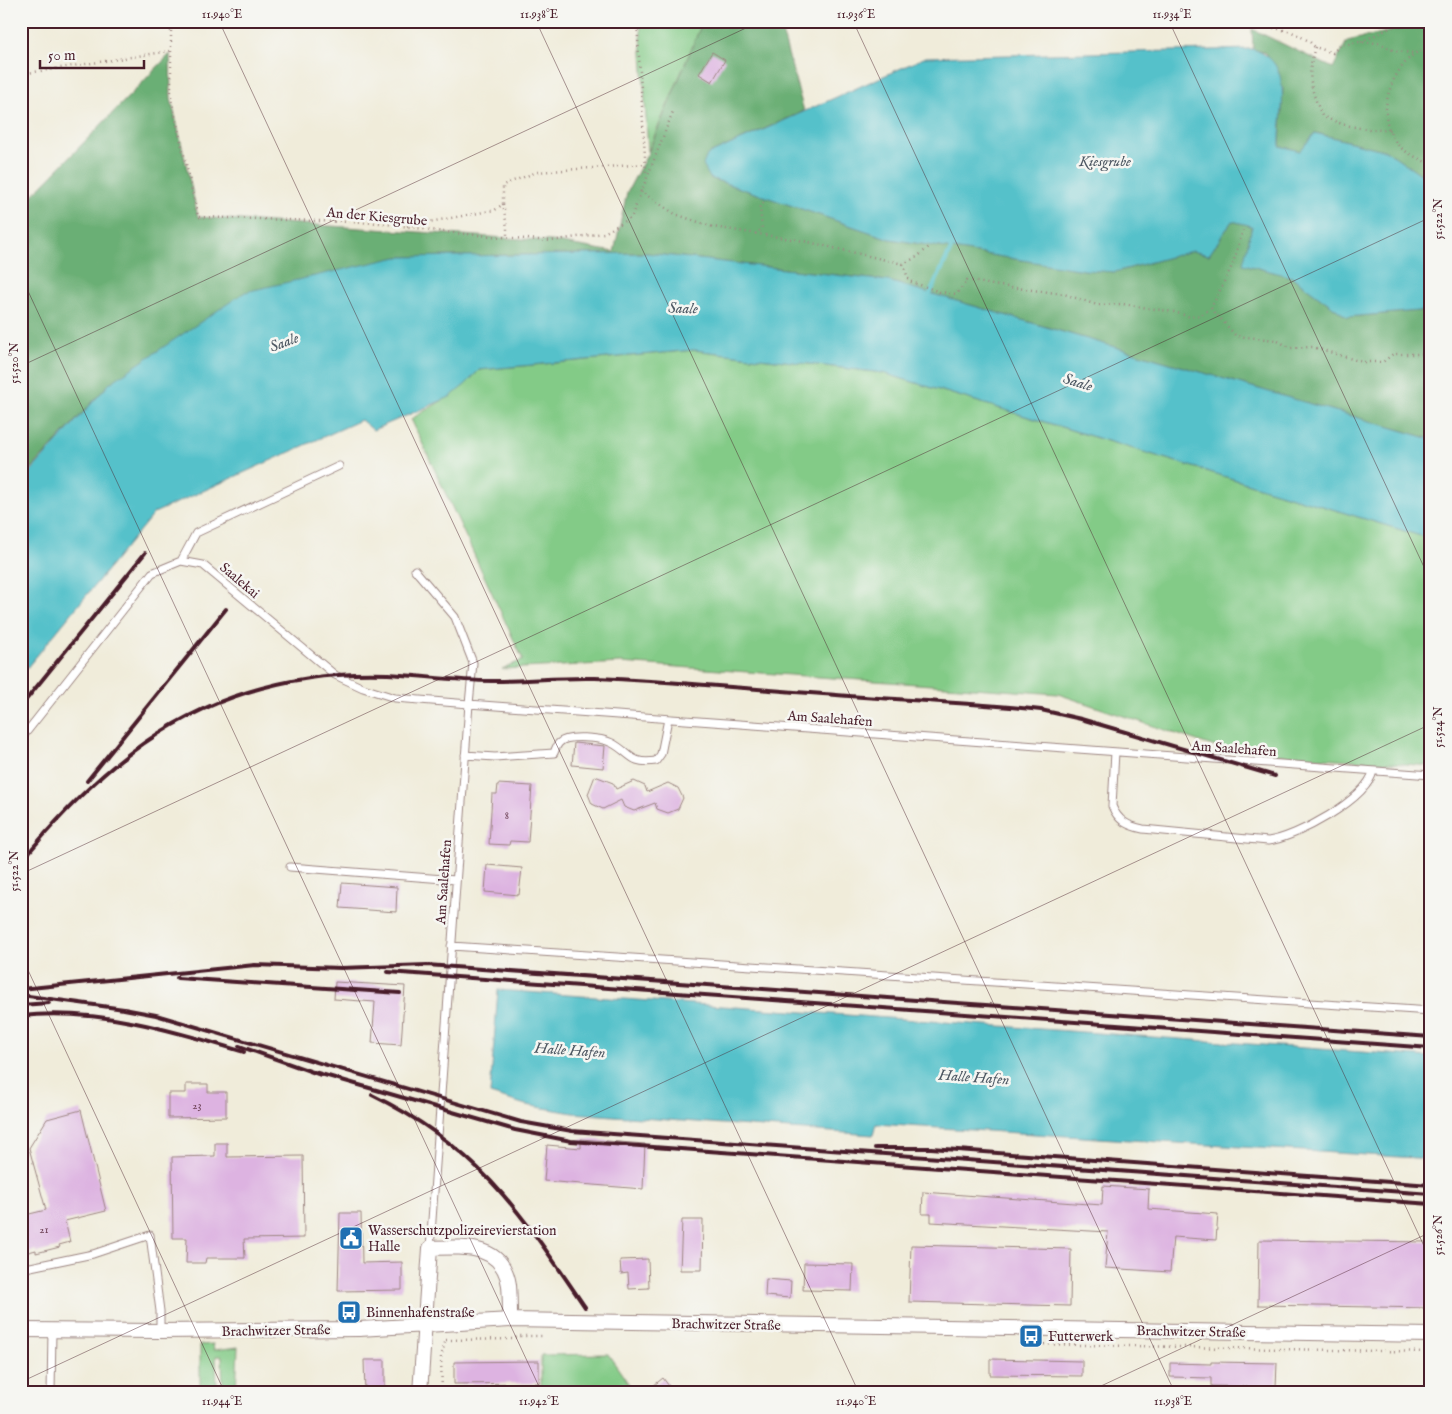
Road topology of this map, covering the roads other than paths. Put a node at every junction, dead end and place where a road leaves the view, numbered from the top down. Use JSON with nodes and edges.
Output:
{"nodes":[{"id":1,"x":339,"y":466,"type":"dead end"},
{"id":2,"x":181,"y":561,"type":"junction"},
{"id":3,"x":415,"y":570,"type":"dead end"},
{"id":4,"x":469,"y":704,"type":"junction"},
{"id":5,"x":668,"y":719,"type":"junction"},
{"id":6,"x":21,"y":739,"type":"edge"},
{"id":7,"x":1115,"y":752,"type":"junction"},
{"id":8,"x":465,"y":755,"type":"junction"},
{"id":9,"x":1373,"y":771,"type":"junction"},
{"id":10,"x":1431,"y":775,"type":"edge"},
{"id":11,"x":290,"y":867,"type":"dead end"},
{"id":12,"x":456,"y":880,"type":"junction"},
{"id":13,"x":451,"y":946,"type":"junction"},
{"id":14,"x":1431,"y":1011,"type":"edge"},
{"id":15,"x":430,"y":1248,"type":"junction"},
{"id":16,"x":21,"y":1269,"type":"edge"},
{"id":17,"x":510,"y":1320,"type":"junction"},
{"id":18,"x":425,"y":1324,"type":"junction"},
{"id":19,"x":21,"y":1330,"type":"edge"},
{"id":20,"x":52,"y":1331,"type":"junction"},
{"id":21,"x":160,"y":1332,"type":"junction"},
{"id":22,"x":1431,"y":1335,"type":"edge"},
{"id":23,"x":51,"y":1393,"type":"edge"},
{"id":24,"x":420,"y":1393,"type":"edge"}],
"edges":[{"from":1,"to":2,"type":"lane"},
{"from":2,"to":4,"type":"lane","name":"Saalekai"},
{"from":2,"to":6,"type":"lane"},
{"from":3,"to":4,"type":"lane"},
{"from":4,"to":5,"type":"lane","name":"Am Saalehafen"},
{"from":4,"to":8,"type":"lane","name":"Am Saalehafen"},
{"from":5,"to":7,"type":"lane","name":"Am Saalehafen"},
{"from":5,"to":8,"type":"lane"},
{"from":7,"to":9,"type":"lane","name":"Am Saalehafen"},
{"from":7,"to":9,"type":"lane"},
{"from":8,"to":12,"type":"lane","name":"Am Saalehafen"},
{"from":9,"to":10,"type":"lane","name":"Am Saalehafen"},
{"from":11,"to":12,"type":"lane"},
{"from":12,"to":13,"type":"lane","name":"Am Saalehafen"},
{"from":13,"to":14,"type":"lane"},
{"from":13,"to":15,"type":"lane","name":"Am Saalehafen"},
{"from":15,"to":17,"type":"street"},
{"from":15,"to":18,"type":"street"},
{"from":16,"to":21,"type":"lane"},
{"from":17,"to":18,"type":"street","name":"Brachwitzer Straße"},
{"from":17,"to":22,"type":"street","name":"Brachwitzer Straße"},
{"from":18,"to":21,"type":"street","name":"Brachwitzer Straße"},
{"from":18,"to":24,"type":"street"},
{"from":19,"to":20,"type":"street","name":"Brachwitzer Straße"},
{"from":20,"to":21,"type":"street","name":"Brachwitzer Straße"},
{"from":20,"to":23,"type":"lane"}]}
